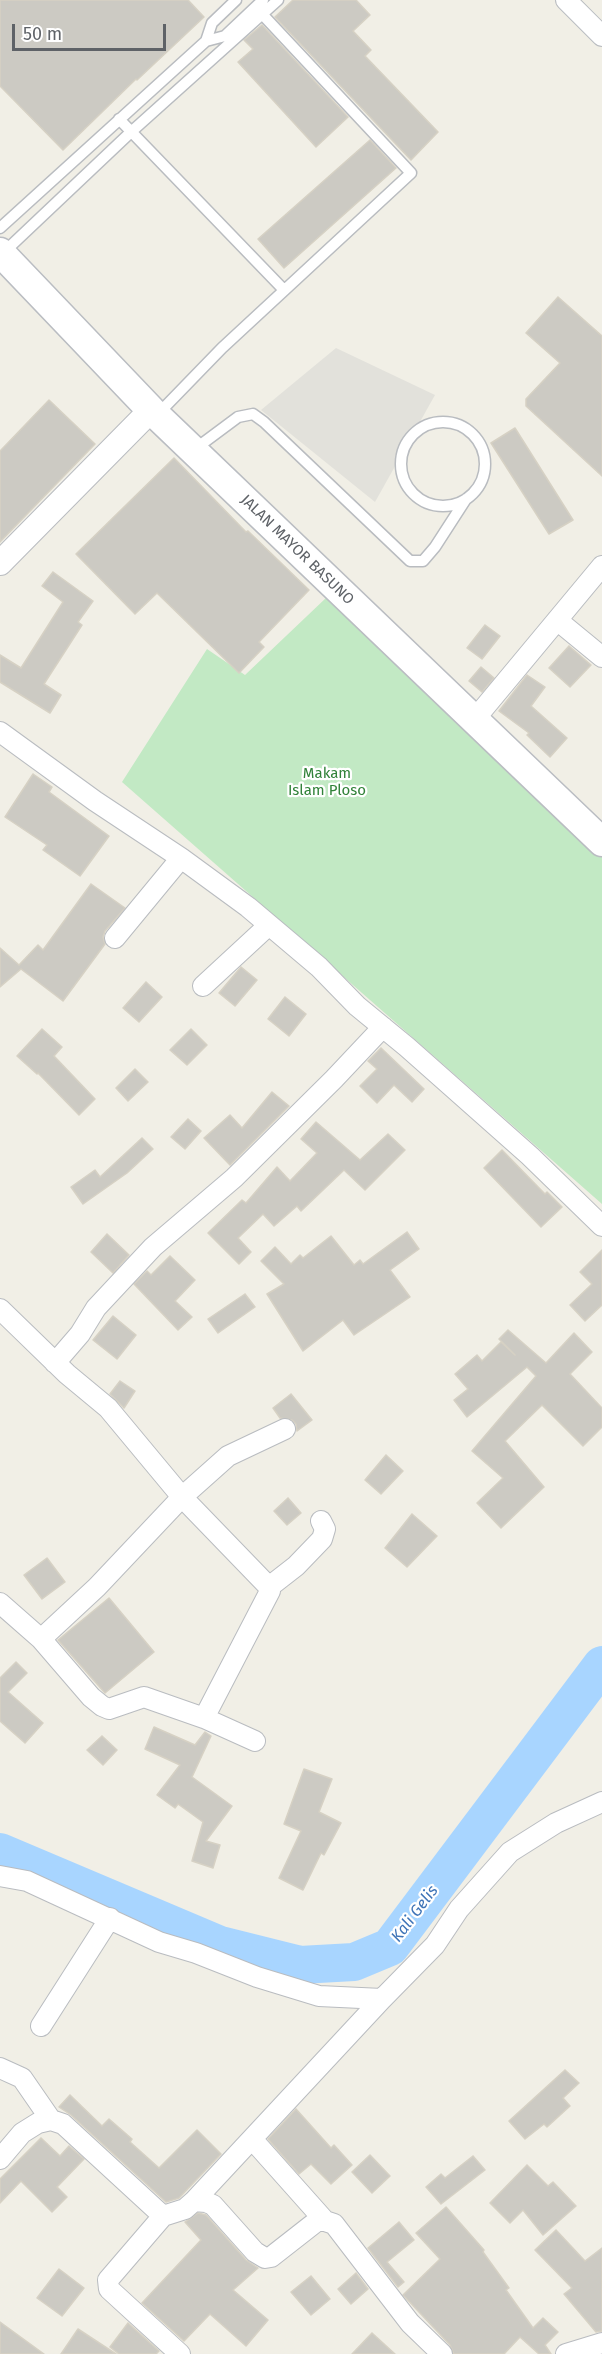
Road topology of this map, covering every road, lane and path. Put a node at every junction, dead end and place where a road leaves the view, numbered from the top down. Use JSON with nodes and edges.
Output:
{"nodes":[{"id":1,"x":236,"y":0,"type":"edge"},
{"id":2,"x":263,"y":0,"type":"edge"},
{"id":3,"x":278,"y":0,"type":"edge"},
{"id":4,"x":566,"y":0,"type":"edge"},
{"id":5,"x":262,"y":14,"type":"junction"},
{"id":6,"x":598,"y":24,"type":"edge"},
{"id":7,"x":206,"y":41,"type":"junction"},
{"id":8,"x":192,"y":54,"type":"junction"},
{"id":9,"x":204,"y":66,"type":"junction"},
{"id":10,"x":119,"y":119,"type":"junction"},
{"id":11,"x":131,"y":132,"type":"junction"},
{"id":12,"x":1,"y":244,"type":"edge"},
{"id":13,"x":284,"y":290,"type":"junction"},
{"id":14,"x":154,"y":413,"type":"junction"},
{"id":15,"x":194,"y":451,"type":"junction"},
{"id":16,"x":466,"y":499,"type":"junction"},
{"id":17,"x":0,"y":563,"type":"edge"},
{"id":18,"x":602,"y":566,"type":"edge"},
{"id":19,"x":557,"y":620,"type":"junction"},
{"id":20,"x":602,"y":657,"type":"edge"},
{"id":21,"x":474,"y":720,"type":"junction"},
{"id":22,"x":0,"y":732,"type":"edge"},
{"id":23,"x":602,"y":842,"type":"edge"},
{"id":24,"x":181,"y":858,"type":"junction"},
{"id":25,"x":269,"y":925,"type":"junction"},
{"id":26,"x":115,"y":938,"type":"dead end"},
{"id":27,"x":203,"y":986,"type":"dead end"},
{"id":28,"x":382,"y":1027,"type":"junction"},
{"id":29,"x":602,"y":1226,"type":"edge"},
{"id":30,"x":0,"y":1309,"type":"edge"},
{"id":31,"x":55,"y":1363,"type":"junction"},
{"id":32,"x":285,"y":1429,"type":"dead end"},
{"id":33,"x":182,"y":1497,"type":"junction"},
{"id":34,"x":321,"y":1521,"type":"dead end"},
{"id":35,"x":269,"y":1587,"type":"junction"},
{"id":36,"x":0,"y":1604,"type":"edge"},
{"id":37,"x":42,"y":1639,"type":"junction"},
{"id":38,"x":204,"y":1718,"type":"junction"},
{"id":39,"x":255,"y":1741,"type":"dead end"},
{"id":40,"x":602,"y":1802,"type":"edge"},
{"id":41,"x":0,"y":1876,"type":"edge"},
{"id":42,"x":110,"y":1918,"type":"junction"},
{"id":43,"x":382,"y":1999,"type":"junction"},
{"id":44,"x":41,"y":2026,"type":"dead end"},
{"id":45,"x":0,"y":2068,"type":"edge"},
{"id":46,"x":51,"y":2120,"type":"junction"},
{"id":47,"x":252,"y":2139,"type":"junction"},
{"id":48,"x":0,"y":2159,"type":"edge"},
{"id":49,"x":194,"y":2201,"type":"junction"},
{"id":50,"x":163,"y":2216,"type":"junction"},
{"id":51,"x":325,"y":2221,"type":"junction"},
{"id":52,"x":602,"y":2343,"type":"edge"},
{"id":53,"x":180,"y":2354,"type":"edge"},
{"id":54,"x":442,"y":2354,"type":"edge"},
{"id":55,"x":566,"y":2354,"type":"edge"}],
"edges":[{"from":1,"to":7,"type":"lane"},
{"from":2,"to":7,"type":"lane"},
{"from":3,"to":5,"type":"lane"},
{"from":4,"to":6,"type":"street"},
{"from":5,"to":9,"type":"lane"},
{"from":5,"to":13,"type":"lane"},
{"from":7,"to":8,"type":"lane"},
{"from":8,"to":9,"type":"lane"},
{"from":8,"to":10,"type":"lane"},
{"from":9,"to":11,"type":"lane"},
{"from":10,"to":11,"type":"lane"},
{"from":10,"to":12,"type":"lane"},
{"from":11,"to":12,"type":"lane"},
{"from":11,"to":13,"type":"lane"},
{"from":12,"to":14,"type":"main road","name":"JALAN MAYOR BASUNO"},
{"from":13,"to":14,"type":"lane"},
{"from":14,"to":15,"type":"main road","name":"JALAN MAYOR BASUNO"},
{"from":14,"to":17,"type":"street"},
{"from":15,"to":16,"type":"lane"},
{"from":15,"to":21,"type":"main road","name":"JALAN MAYOR BASUNO"},
{"from":16,"to":16,"type":"lane"},
{"from":18,"to":19,"type":"street"},
{"from":19,"to":20,"type":"street"},
{"from":19,"to":21,"type":"street"},
{"from":21,"to":23,"type":"main road","name":"JALAN MAYOR BASUNO"},
{"from":22,"to":24,"type":"street"},
{"from":24,"to":25,"type":"street"},
{"from":24,"to":26,"type":"street"},
{"from":25,"to":27,"type":"street"},
{"from":25,"to":28,"type":"street"},
{"from":28,"to":29,"type":"street"},
{"from":28,"to":31,"type":"street"},
{"from":30,"to":31,"type":"street"},
{"from":31,"to":33,"type":"street"},
{"from":32,"to":33,"type":"street"},
{"from":33,"to":35,"type":"street"},
{"from":33,"to":37,"type":"street"},
{"from":34,"to":35,"type":"street"},
{"from":35,"to":38,"type":"street"},
{"from":36,"to":37,"type":"street"},
{"from":37,"to":38,"type":"street"},
{"from":38,"to":39,"type":"street"},
{"from":40,"to":43,"type":"street"},
{"from":41,"to":42,"type":"street"},
{"from":42,"to":43,"type":"street"},
{"from":42,"to":44,"type":"street"},
{"from":43,"to":47,"type":"street"},
{"from":45,"to":46,"type":"street"},
{"from":46,"to":48,"type":"street"},
{"from":46,"to":50,"type":"street"},
{"from":47,"to":49,"type":"street"},
{"from":47,"to":51,"type":"street"},
{"from":49,"to":50,"type":"street"},
{"from":49,"to":51,"type":"street"},
{"from":50,"to":53,"type":"street"},
{"from":51,"to":54,"type":"street"},
{"from":52,"to":55,"type":"street"}]}
